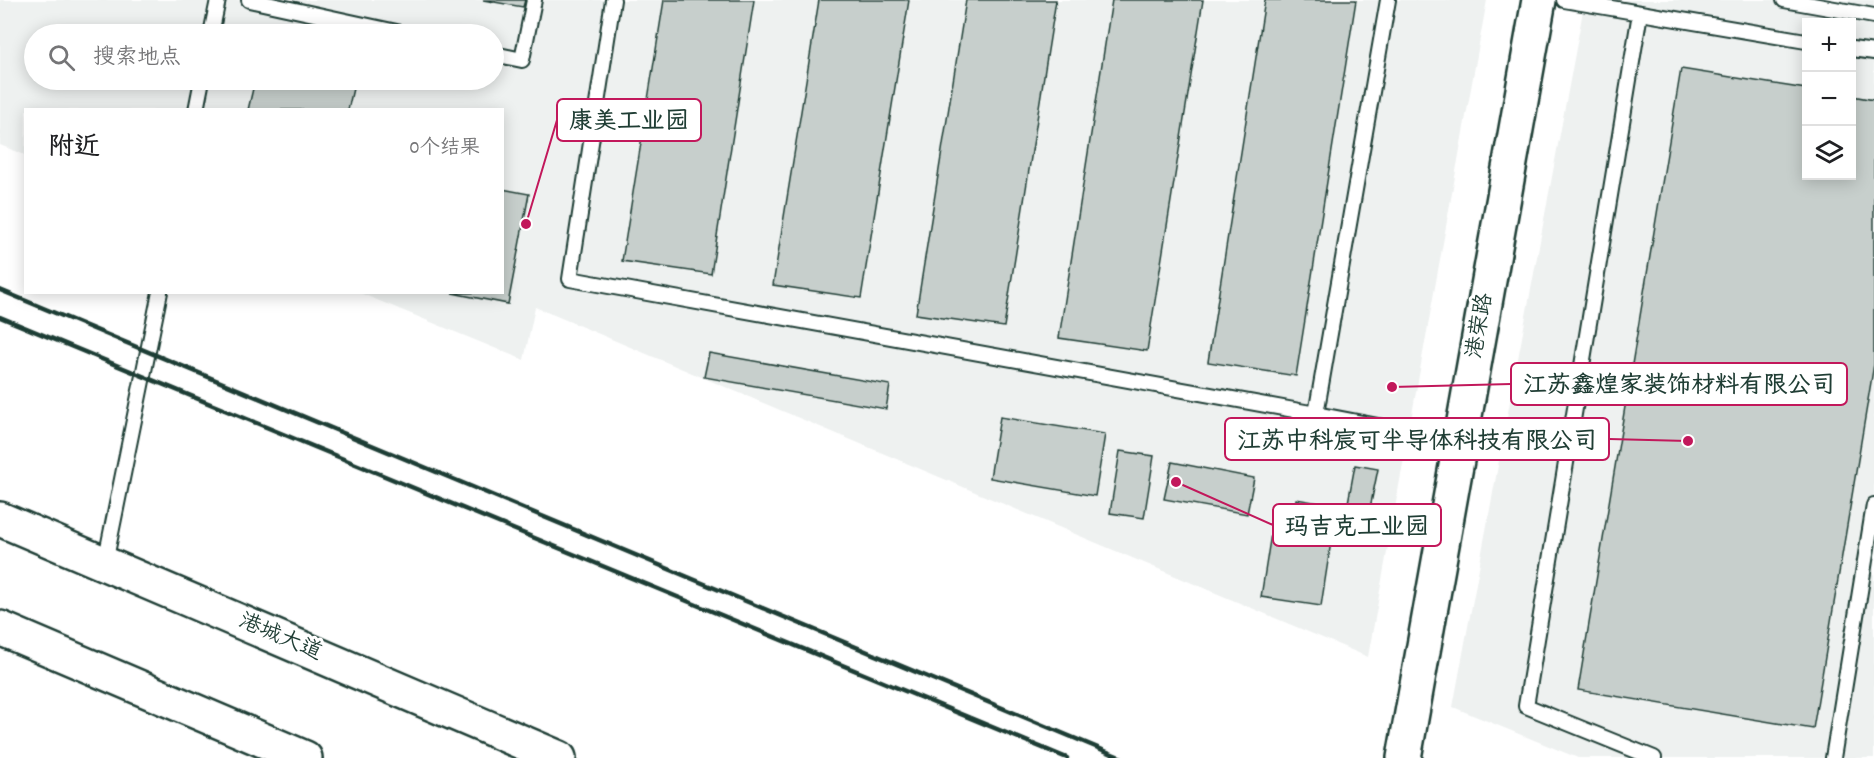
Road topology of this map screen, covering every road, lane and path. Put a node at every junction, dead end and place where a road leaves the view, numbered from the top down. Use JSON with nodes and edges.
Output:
{"nodes":[{"id":1,"x":218,"y":0,"type":"edge"},
{"id":2,"x":249,"y":0,"type":"edge"},
{"id":3,"x":534,"y":0,"type":"edge"},
{"id":4,"x":613,"y":0,"type":"edge"},
{"id":5,"x":1388,"y":0,"type":"edge"},
{"id":6,"x":1539,"y":0,"type":"edge"},
{"id":7,"x":1564,"y":0,"type":"edge"},
{"id":8,"x":1784,"y":0,"type":"edge"},
{"id":9,"x":1613,"y":4,"type":"edge"},
{"id":10,"x":1640,"y":13,"type":"junction"},
{"id":11,"x":1874,"y":16,"type":"edge"},
{"id":12,"x":214,"y":24,"type":"edge"},
{"id":13,"x":360,"y":24,"type":"edge"},
{"id":14,"x":1802,"y":40,"type":"edge"},
{"id":15,"x":1856,"y":50,"type":"edge"},
{"id":16,"x":1874,"y":52,"type":"edge"},
{"id":17,"x":504,"y":56,"type":"edge"},
{"id":18,"x":200,"y":90,"type":"edge"},
{"id":19,"x":196,"y":108,"type":"edge"},
{"id":20,"x":160,"y":294,"type":"edge"},
{"id":21,"x":1316,"y":414,"type":"junction"},
{"id":22,"x":1461,"y":442,"type":"junction"},
{"id":23,"x":1874,"y":505,"type":"edge"},
{"id":24,"x":0,"y":519,"type":"edge"},
{"id":25,"x":105,"y":563,"type":"junction"},
{"id":26,"x":0,"y":628,"type":"edge"},
{"id":27,"x":305,"y":758,"type":"edge"},
{"id":28,"x":559,"y":758,"type":"edge"},
{"id":29,"x":1404,"y":758,"type":"edge"},
{"id":30,"x":1654,"y":758,"type":"edge"},
{"id":31,"x":1833,"y":758,"type":"edge"}],
"edges":[{"from":1,"to":12,"type":"lane"},
{"from":2,"to":13,"type":"lane"},
{"from":3,"to":17,"type":"lane"},
{"from":4,"to":21,"type":"lane"},
{"from":5,"to":21,"type":"lane"},
{"from":6,"to":22,"type":"main road","name":"港荣路"},
{"from":7,"to":9,"type":"lane"},
{"from":8,"to":11,"type":"lane"},
{"from":9,"to":10,"type":"lane"},
{"from":10,"to":14,"type":"lane"},
{"from":10,"to":30,"type":"lane"},
{"from":15,"to":16,"type":"lane"},
{"from":18,"to":19,"type":"lane"},
{"from":20,"to":25,"type":"lane"},
{"from":21,"to":22,"type":"lane"},
{"from":22,"to":29,"type":"main road","name":"港荣路"},
{"from":23,"to":31,"type":"lane"},
{"from":24,"to":25,"type":"main road","name":"港城大道"},
{"from":25,"to":28,"type":"main road","name":"港城大道"},
{"from":26,"to":27,"type":"main road"}]}
